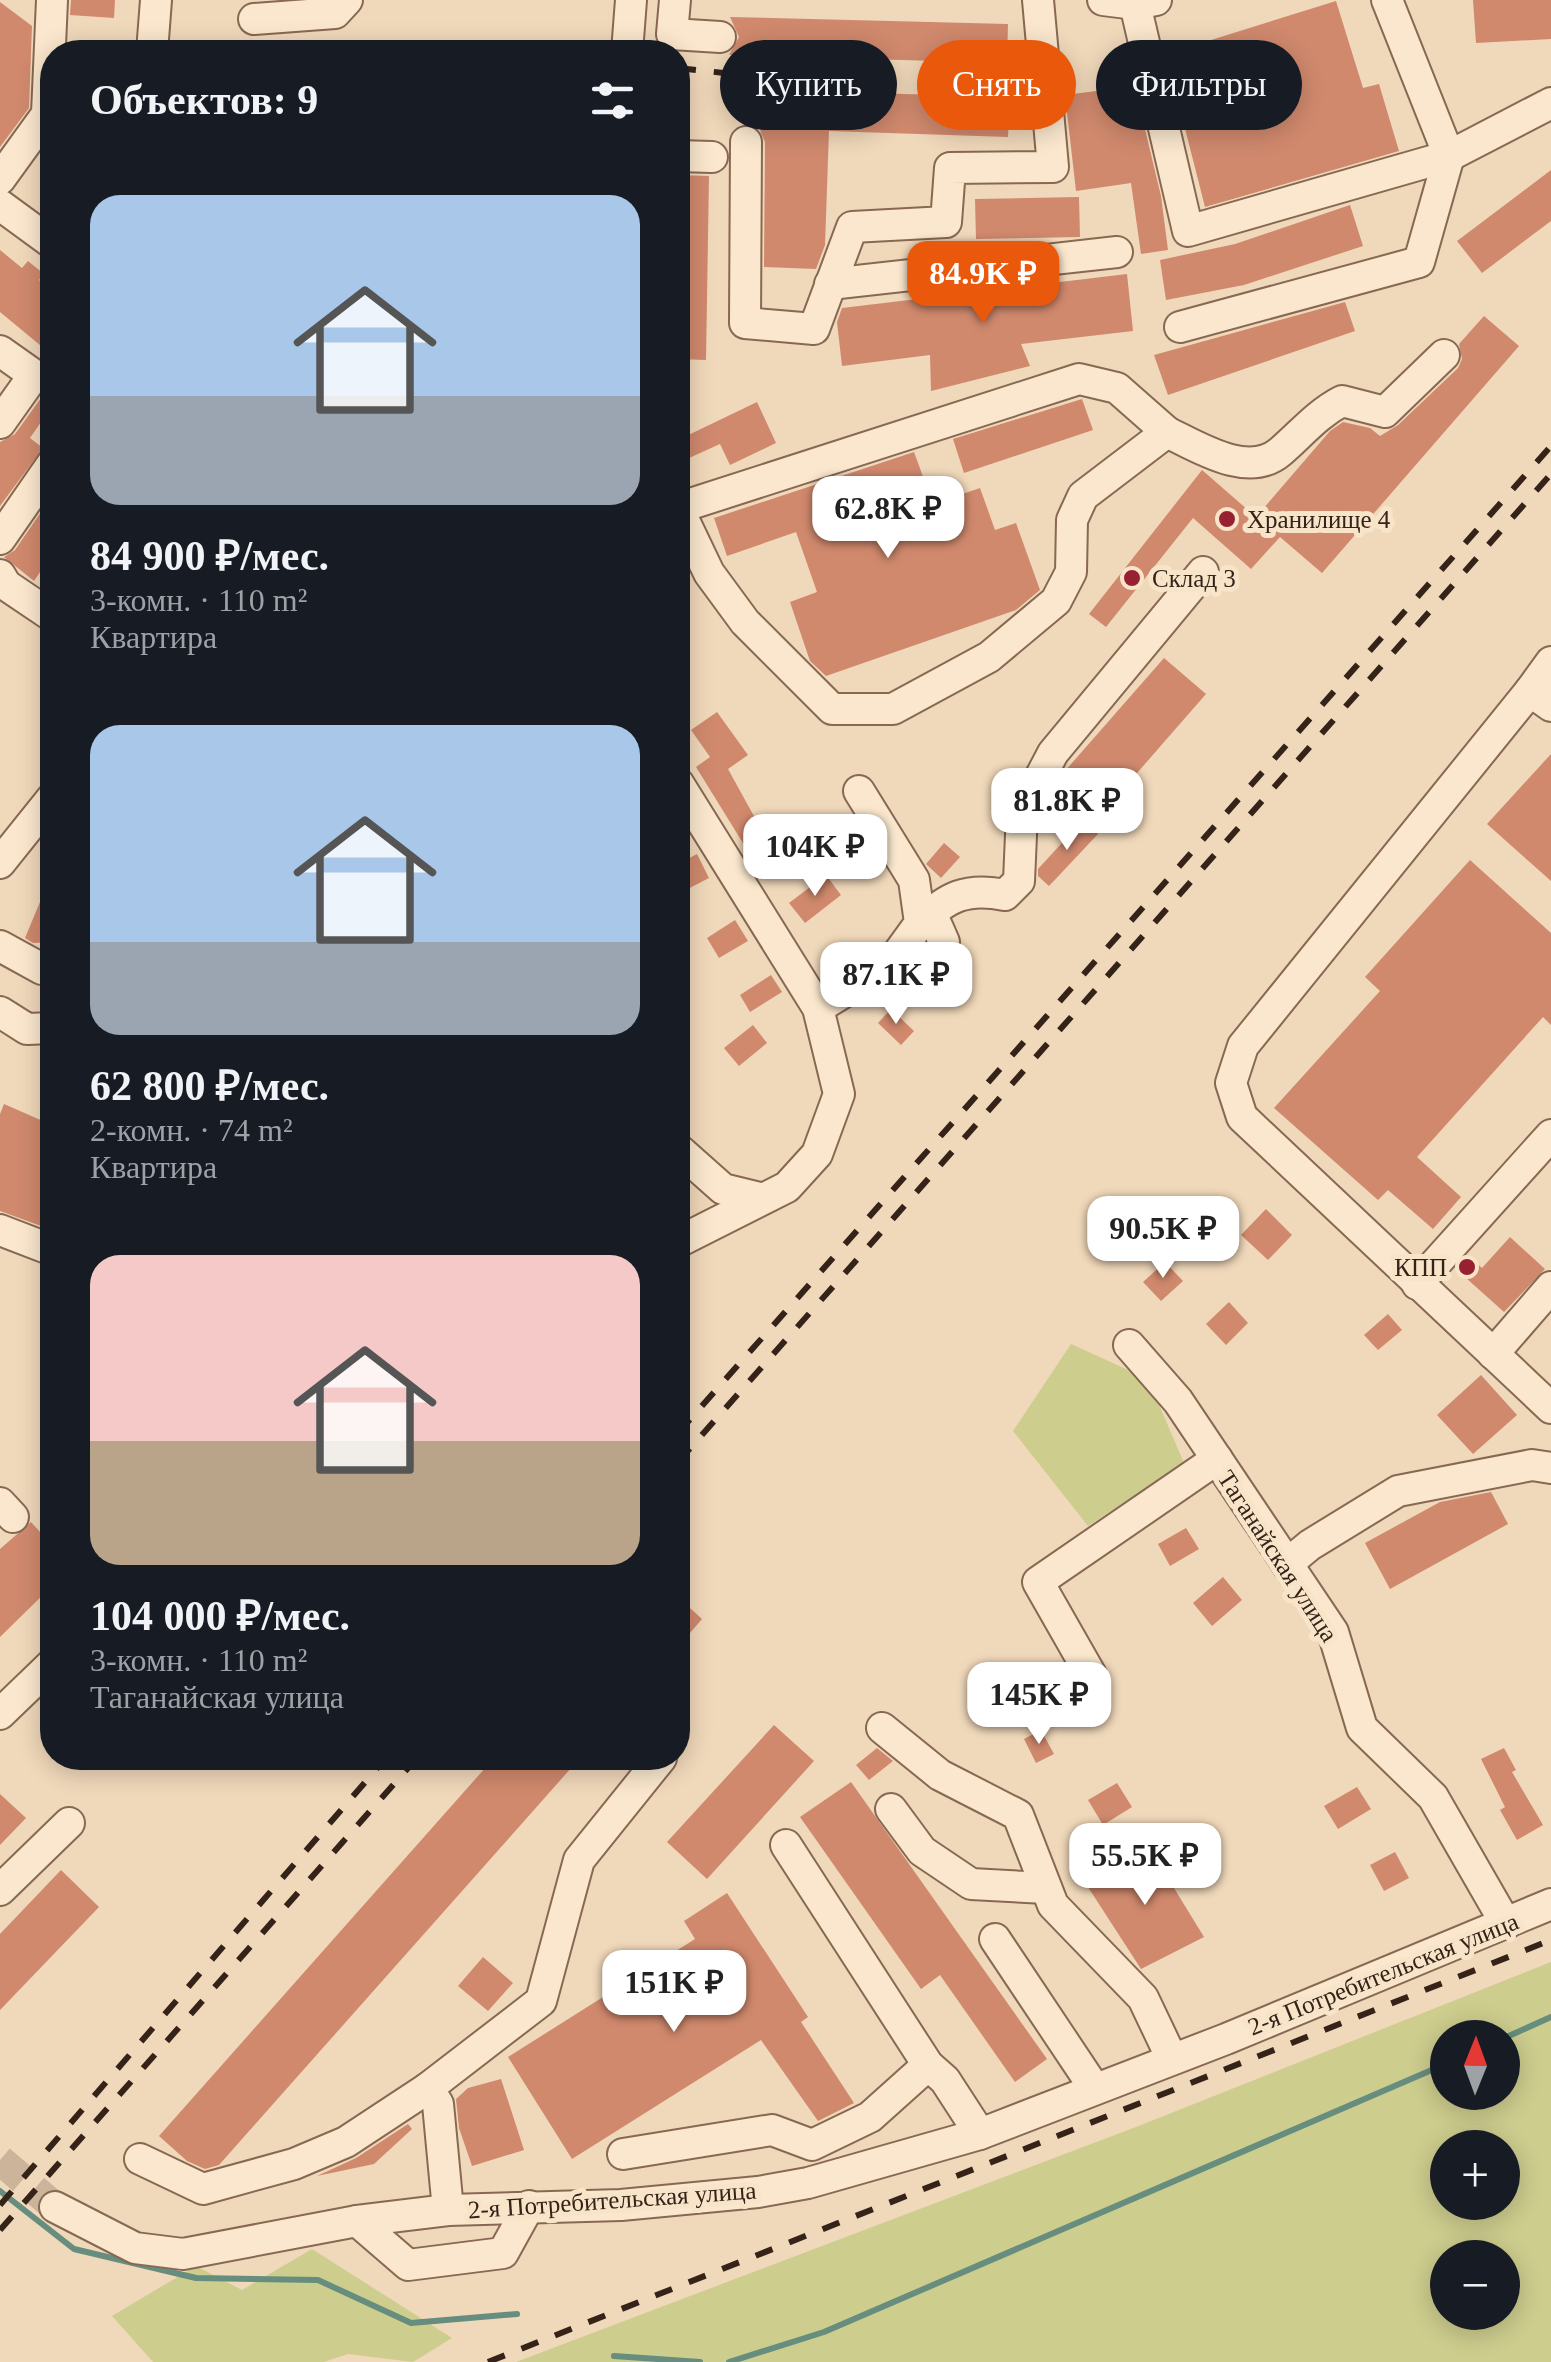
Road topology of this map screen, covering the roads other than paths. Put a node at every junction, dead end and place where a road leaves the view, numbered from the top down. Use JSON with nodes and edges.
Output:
{"nodes":[{"id":1,"x":52,"y":0,"type":"edge"},
{"id":2,"x":156,"y":0,"type":"edge"},
{"id":3,"x":347,"y":0,"type":"edge"},
{"id":4,"x":631,"y":0,"type":"edge"},
{"id":5,"x":674,"y":0,"type":"edge"},
{"id":6,"x":1038,"y":0,"type":"edge"},
{"id":7,"x":1103,"y":0,"type":"edge"},
{"id":8,"x":1388,"y":0,"type":"edge"},
{"id":9,"x":1145,"y":2,"type":"edge"},
{"id":10,"x":254,"y":19,"type":"dead end"},
{"id":11,"x":720,"y":37,"type":"dead end"},
{"id":12,"x":50,"y":40,"type":"edge"},
{"id":13,"x":153,"y":40,"type":"edge"},
{"id":14,"x":629,"y":40,"type":"edge"},
{"id":15,"x":1551,"y":103,"type":"edge"},
{"id":16,"x":40,"y":124,"type":"edge"},
{"id":17,"x":746,"y":142,"type":"dead end"},
{"id":18,"x":690,"y":156,"type":"edge"},
{"id":19,"x":1450,"y":156,"type":"junction"},
{"id":20,"x":712,"y":157,"type":"dead end"},
{"id":21,"x":0,"y":179,"type":"edge"},
{"id":22,"x":0,"y":205,"type":"edge"},
{"id":23,"x":40,"y":234,"type":"edge"},
{"id":24,"x":1117,"y":252,"type":"dead end"},
{"id":25,"x":830,"y":284,"type":"junction"},
{"id":26,"x":1180,"y":327,"type":"dead end"},
{"id":27,"x":0,"y":351,"type":"edge"},
{"id":28,"x":1444,"y":355,"type":"dead end"},
{"id":29,"x":40,"y":379,"type":"edge"},
{"id":30,"x":40,"y":384,"type":"edge"},
{"id":31,"x":0,"y":422,"type":"edge"},
{"id":32,"x":1167,"y":432,"type":"junction"},
{"id":33,"x":40,"y":481,"type":"edge"},
{"id":34,"x":690,"y":504,"type":"edge"},
{"id":35,"x":690,"y":533,"type":"edge"},
{"id":36,"x":0,"y":539,"type":"edge"},
{"id":37,"x":1203,"y":572,"type":"dead end"},
{"id":38,"x":0,"y":576,"type":"edge"},
{"id":39,"x":40,"y":600,"type":"edge"},
{"id":40,"x":1551,"y":662,"type":"edge"},
{"id":41,"x":1540,"y":698,"type":"edge"},
{"id":42,"x":860,"y":791,"type":"dead end"},
{"id":43,"x":690,"y":802,"type":"edge"},
{"id":44,"x":40,"y":815,"type":"edge"},
{"id":45,"x":0,"y":863,"type":"edge"},
{"id":46,"x":920,"y":923,"type":"junction"},
{"id":47,"x":0,"y":946,"type":"edge"},
{"id":48,"x":40,"y":968,"type":"edge"},
{"id":49,"x":818,"y":1008,"type":"junction"},
{"id":50,"x":0,"y":1012,"type":"edge"},
{"id":51,"x":40,"y":1028,"type":"edge"},
{"id":52,"x":1551,"y":1134,"type":"edge"},
{"id":53,"x":690,"y":1160,"type":"edge"},
{"id":54,"x":760,"y":1198,"type":"junction"},
{"id":55,"x":0,"y":1230,"type":"edge"},
{"id":56,"x":690,"y":1236,"type":"edge"},
{"id":57,"x":40,"y":1245,"type":"edge"},
{"id":58,"x":1417,"y":1284,"type":"junction"},
{"id":59,"x":1551,"y":1287,"type":"edge"},
{"id":60,"x":1129,"y":1346,"type":"dead end"},
{"id":61,"x":1493,"y":1354,"type":"junction"},
{"id":62,"x":1551,"y":1408,"type":"edge"},
{"id":63,"x":1217,"y":1460,"type":"junction"},
{"id":64,"x":1551,"y":1468,"type":"edge"},
{"id":65,"x":1287,"y":1564,"type":"junction"},
{"id":66,"x":1091,"y":1674,"type":"dead end"},
{"id":67,"x":40,"y":1676,"type":"edge"},
{"id":68,"x":0,"y":1714,"type":"edge"},
{"id":69,"x":882,"y":1728,"type":"dead end"},
{"id":70,"x":651,"y":1770,"type":"edge"},
{"id":71,"x":891,"y":1810,"type":"dead end"},
{"id":72,"x":69,"y":1822,"type":"dead end"},
{"id":73,"x":786,"y":1845,"type":"dead end"},
{"id":74,"x":1046,"y":1888,"type":"junction"},
{"id":75,"x":0,"y":1890,"type":"edge"},
{"id":76,"x":1551,"y":1904,"type":"edge"},
{"id":77,"x":1506,"y":1924,"type":"junction"},
{"id":78,"x":995,"y":1939,"type":"dead end"},
{"id":79,"x":1172,"y":2059,"type":"junction"},
{"id":80,"x":928,"y":2065,"type":"junction"},
{"id":81,"x":428,"y":2088,"type":"junction"},
{"id":82,"x":1095,"y":2089,"type":"junction"},
{"id":83,"x":980,"y":2134,"type":"junction"},
{"id":84,"x":623,"y":2154,"type":"dead end"},
{"id":85,"x":140,"y":2159,"type":"dead end"},
{"id":86,"x":530,"y":2206,"type":"junction"},
{"id":87,"x":54,"y":2207,"type":"tunnel mouth"},
{"id":88,"x":448,"y":2210,"type":"junction"},
{"id":89,"x":357,"y":2221,"type":"junction"}],
"edges":[{"from":1,"to":12,"type":"street"},
{"from":2,"to":13,"type":"street"},
{"from":3,"to":10,"type":"street"},
{"from":4,"to":14,"type":"street"},
{"from":5,"to":11,"type":"street"},
{"from":6,"to":25,"type":"street"},
{"from":7,"to":9,"type":"street"},
{"from":8,"to":19,"type":"street"},
{"from":9,"to":19,"type":"street"},
{"from":15,"to":19,"type":"street"},
{"from":16,"to":21,"type":"street"},
{"from":17,"to":25,"type":"street"},
{"from":18,"to":20,"type":"street"},
{"from":19,"to":26,"type":"street"},
{"from":22,"to":23,"type":"street"},
{"from":24,"to":25,"type":"street"},
{"from":27,"to":29,"type":"street"},
{"from":28,"to":32,"type":"street"},
{"from":30,"to":31,"type":"street"},
{"from":32,"to":34,"type":"street"},
{"from":32,"to":35,"type":"street"},
{"from":33,"to":36,"type":"street"},
{"from":37,"to":46,"type":"street"},
{"from":38,"to":39,"type":"street"},
{"from":40,"to":41,"type":"street"},
{"from":41,"to":58,"type":"street"},
{"from":42,"to":46,"type":"street"},
{"from":43,"to":49,"type":"street"},
{"from":44,"to":45,"type":"street"},
{"from":46,"to":49,"type":"street"},
{"from":47,"to":48,"type":"street"},
{"from":49,"to":54,"type":"street"},
{"from":50,"to":51,"type":"street"},
{"from":52,"to":58,"type":"street"},
{"from":53,"to":54,"type":"street"},
{"from":54,"to":56,"type":"street"},
{"from":55,"to":57,"type":"street"},
{"from":58,"to":61,"type":"street"},
{"from":59,"to":61,"type":"street"},
{"from":60,"to":63,"type":"street","name":"Таганайская улица"},
{"from":61,"to":62,"type":"street"},
{"from":63,"to":65,"type":"street","name":"Таганайская улица"},
{"from":63,"to":66,"type":"street"},
{"from":64,"to":65,"type":"street"},
{"from":65,"to":77,"type":"street","name":"Таганайская улица"},
{"from":67,"to":68,"type":"street"},
{"from":69,"to":74,"type":"street"},
{"from":70,"to":81,"type":"street"},
{"from":71,"to":74,"type":"street"},
{"from":72,"to":75,"type":"street"},
{"from":73,"to":80,"type":"street"},
{"from":74,"to":79,"type":"street"},
{"from":76,"to":77,"type":"street","name":"2-я Потребительская улица"},
{"from":77,"to":79,"type":"street","name":"2-я Потребительская улица"},
{"from":78,"to":82,"type":"street"},
{"from":79,"to":82,"type":"street","name":"2-я Потребительская улица"},
{"from":80,"to":83,"type":"street"},
{"from":80,"to":84,"type":"street"},
{"from":81,"to":85,"type":"street"},
{"from":81,"to":88,"type":"street"},
{"from":82,"to":83,"type":"street","name":"2-я Потребительская улица"},
{"from":83,"to":86,"type":"street","name":"2-я Потребительская улица"},
{"from":86,"to":88,"type":"street","name":"2-я Потребительская улица"},
{"from":86,"to":89,"type":"street"},
{"from":87,"to":89,"type":"street","name":"2-я Потребительская улица"},
{"from":88,"to":89,"type":"street","name":"2-я Потребительская улица"}]}
